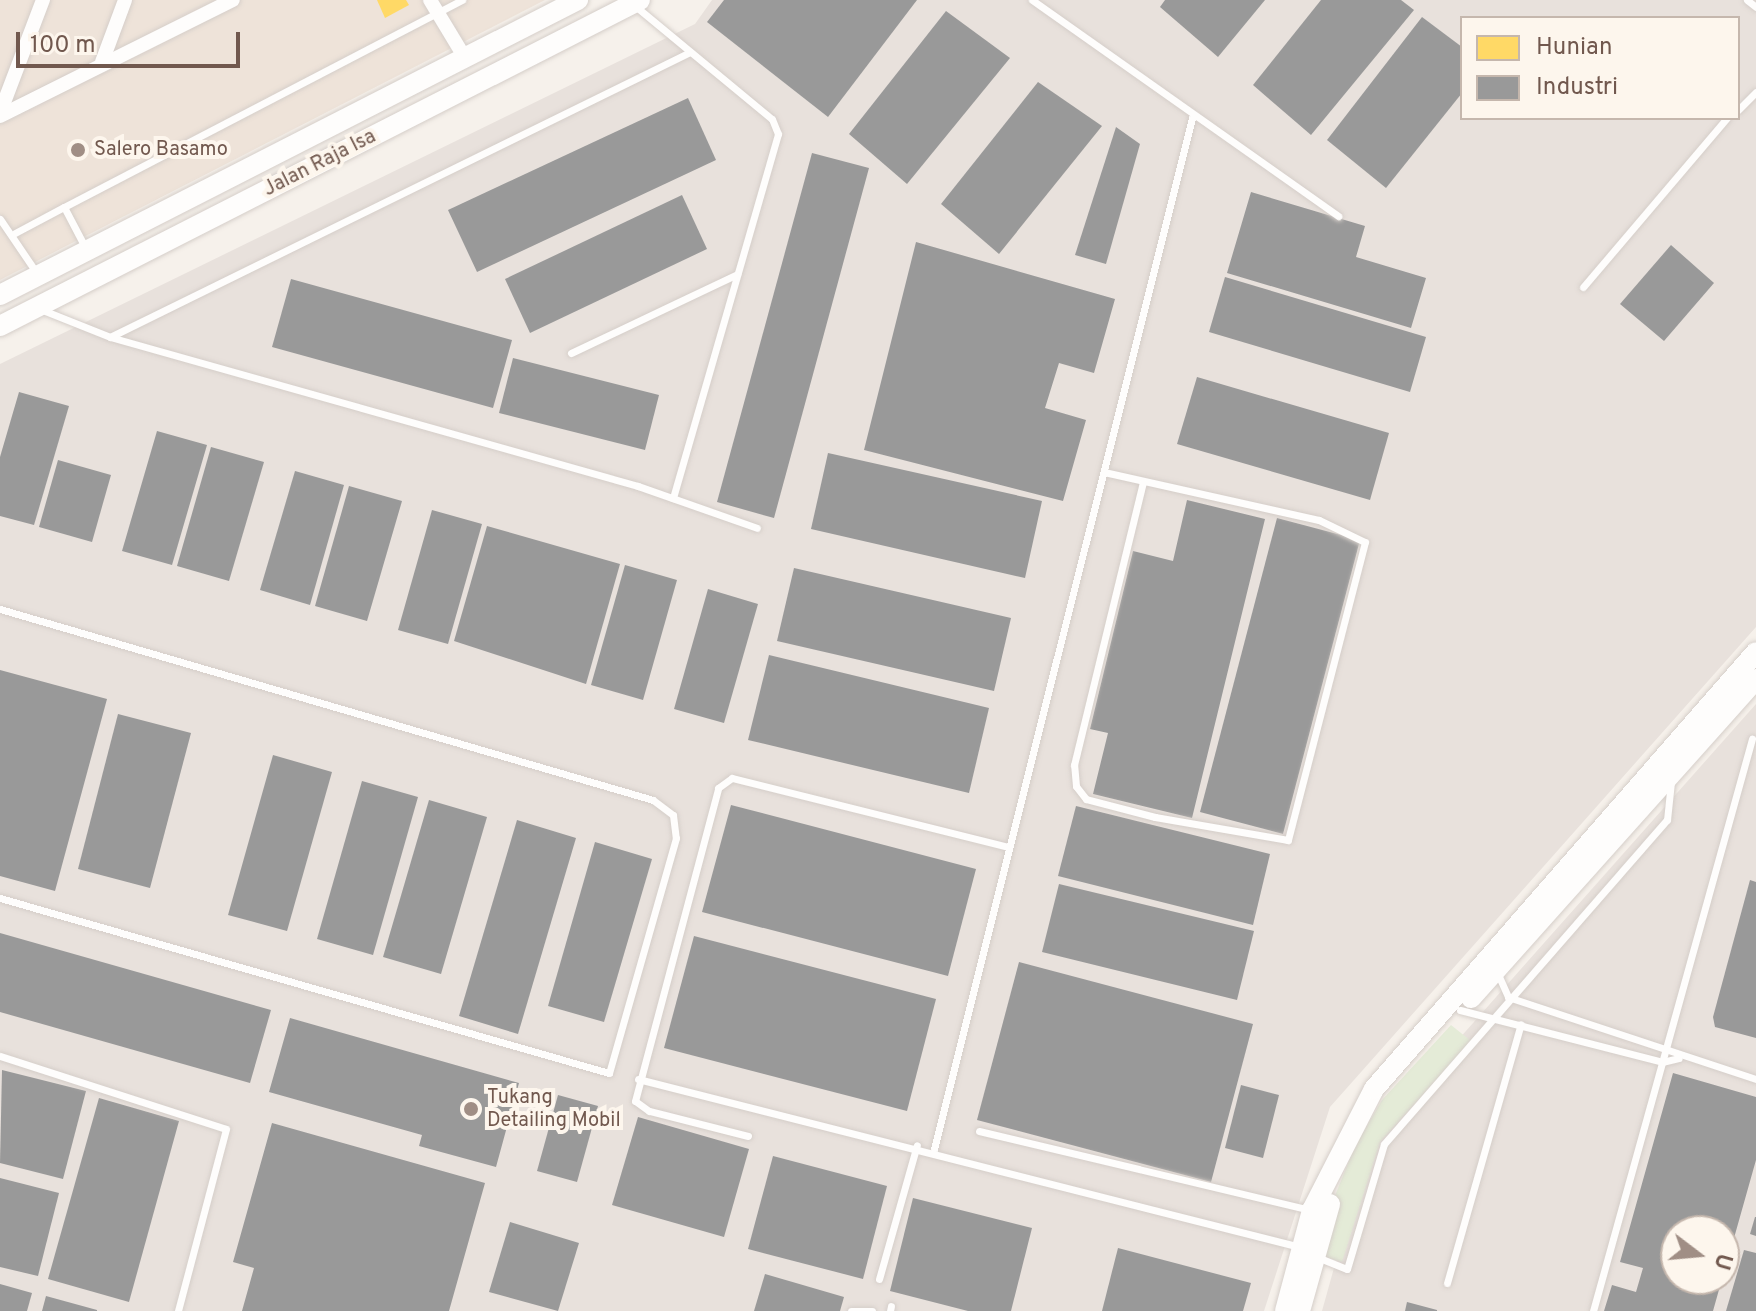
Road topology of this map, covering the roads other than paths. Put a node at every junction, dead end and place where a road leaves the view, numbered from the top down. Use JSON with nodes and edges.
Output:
{"nodes":[{"id":1,"x":43,"y":0,"type":"edge"},
{"id":2,"x":125,"y":0,"type":"edge"},
{"id":3,"x":233,"y":0,"type":"edge"},
{"id":4,"x":462,"y":0,"type":"edge"},
{"id":5,"x":578,"y":0,"type":"edge"},
{"id":6,"x":1032,"y":0,"type":"edge"},
{"id":7,"x":1747,"y":0,"type":"edge"},
{"id":8,"x":637,"y":2,"type":"edge"},
{"id":9,"x":206,"y":6,"type":"edge"},
{"id":10,"x":433,"y":6,"type":"edge"},
{"id":11,"x":1756,"y":7,"type":"edge"},
{"id":12,"x":690,"y":52,"type":"junction"},
{"id":13,"x":465,"y":58,"type":"junction"},
{"id":14,"x":102,"y":62,"type":"junction"},
{"id":15,"x":1756,"y":92,"type":"edge"},
{"id":16,"x":1740,"y":108,"type":"edge"},
{"id":17,"x":0,"y":115,"type":"edge"},
{"id":18,"x":1192,"y":118,"type":"junction"},
{"id":19,"x":1725,"y":120,"type":"edge"},
{"id":20,"x":64,"y":207,"type":"junction"},
{"id":21,"x":1338,"y":216,"type":"dead end"},
{"id":22,"x":0,"y":219,"type":"edge"},
{"id":23,"x":15,"y":233,"type":"junction"},
{"id":24,"x":86,"y":249,"type":"junction"},
{"id":25,"x":38,"y":274,"type":"junction"},
{"id":26,"x":737,"y":274,"type":"junction"},
{"id":27,"x":1583,"y":287,"type":"dead end"},
{"id":28,"x":0,"y":295,"type":"edge"},
{"id":29,"x":36,"y":308,"type":"junction"},
{"id":30,"x":0,"y":326,"type":"edge"},
{"id":31,"x":110,"y":337,"type":"junction"},
{"id":32,"x":571,"y":353,"type":"dead end"},
{"id":33,"x":1104,"y":472,"type":"junction"},
{"id":34,"x":1143,"y":482,"type":"junction"},
{"id":35,"x":673,"y":498,"type":"junction"},
{"id":36,"x":757,"y":528,"type":"dead end"},
{"id":37,"x":0,"y":609,"type":"edge"},
{"id":38,"x":1756,"y":652,"type":"edge"},
{"id":39,"x":1756,"y":679,"type":"edge"},
{"id":40,"x":1752,"y":739,"type":"dead end"},
{"id":41,"x":1672,"y":771,"type":"junction"},
{"id":42,"x":1009,"y":847,"type":"junction"},
{"id":43,"x":0,"y":898,"type":"edge"},
{"id":44,"x":1493,"y":964,"type":"junction"},
{"id":45,"x":1508,"y":997,"type":"junction"},
{"id":46,"x":1455,"y":1007,"type":"junction"},
{"id":47,"x":1493,"y":1016,"type":"junction"},
{"id":48,"x":1521,"y":1024,"type":"junction"},
{"id":49,"x":1665,"y":1048,"type":"junction"},
{"id":50,"x":0,"y":1056,"type":"edge"},
{"id":51,"x":1679,"y":1058,"type":"junction"},
{"id":52,"x":1662,"y":1062,"type":"junction"},
{"id":53,"x":638,"y":1079,"type":"junction"},
{"id":54,"x":1756,"y":1079,"type":"edge"},
{"id":55,"x":979,"y":1131,"type":"dead end"},
{"id":56,"x":748,"y":1136,"type":"dead end"},
{"id":57,"x":917,"y":1145,"type":"junction"},
{"id":58,"x":934,"y":1149,"type":"junction"},
{"id":59,"x":1312,"y":1210,"type":"junction"},
{"id":60,"x":1309,"y":1251,"type":"junction"},
{"id":61,"x":879,"y":1279,"type":"dead end"},
{"id":62,"x":1447,"y":1283,"type":"dead end"},
{"id":63,"x":178,"y":1311,"type":"edge"},
{"id":64,"x":851,"y":1311,"type":"edge"},
{"id":65,"x":872,"y":1311,"type":"edge"},
{"id":66,"x":1285,"y":1311,"type":"edge"},
{"id":67,"x":1300,"y":1311,"type":"edge"},
{"id":68,"x":1593,"y":1311,"type":"edge"}],
"edges":[{"from":1,"to":17,"type":"street"},
{"from":2,"to":14,"type":"street"},
{"from":3,"to":9,"type":"street"},
{"from":4,"to":10,"type":"lane"},
{"from":5,"to":13,"type":"main road","name":"Jalan Raja Isa"},
{"from":6,"to":18,"type":"lane"},
{"from":7,"to":11,"type":"lane"},
{"from":8,"to":12,"type":"lane"},
{"from":8,"to":29,"type":"main road","name":"Jalan Raja Isa"},
{"from":9,"to":14,"type":"street"},
{"from":10,"to":13,"type":"street"},
{"from":10,"to":20,"type":"lane"},
{"from":12,"to":26,"type":"lane"},
{"from":12,"to":31,"type":"lane"},
{"from":13,"to":24,"type":"main road","name":"Jalan Raja Isa"},
{"from":14,"to":17,"type":"street"},
{"from":15,"to":16,"type":"lane"},
{"from":18,"to":21,"type":"lane"},
{"from":18,"to":33,"type":"lane"},
{"from":19,"to":27,"type":"lane"},
{"from":20,"to":23,"type":"lane"},
{"from":20,"to":24,"type":"lane"},
{"from":22,"to":23,"type":"lane"},
{"from":23,"to":25,"type":"lane"},
{"from":24,"to":25,"type":"main road","name":"Jalan Raja Isa"},
{"from":25,"to":28,"type":"main road","name":"Jalan Raja Isa"},
{"from":26,"to":32,"type":"lane"},
{"from":26,"to":35,"type":"lane"},
{"from":29,"to":30,"type":"main road","name":"Jalan Raja Isa"},
{"from":29,"to":31,"type":"lane"},
{"from":31,"to":35,"type":"lane"},
{"from":33,"to":34,"type":"lane"},
{"from":33,"to":42,"type":"lane"},
{"from":34,"to":34,"type":"lane"},
{"from":35,"to":36,"type":"lane"},
{"from":37,"to":43,"type":"lane"},
{"from":38,"to":44,"type":"main road"},
{"from":39,"to":41,"type":"main road"},
{"from":40,"to":49,"type":"lane"},
{"from":41,"to":44,"type":"main road"},
{"from":41,"to":45,"type":"lane"},
{"from":42,"to":53,"type":"lane"},
{"from":42,"to":58,"type":"lane"},
{"from":44,"to":45,"type":"lane"},
{"from":44,"to":46,"type":"main road"},
{"from":45,"to":47,"type":"lane"},
{"from":45,"to":49,"type":"lane"},
{"from":46,"to":47,"type":"lane"},
{"from":46,"to":59,"type":"main road"},
{"from":46,"to":60,"type":"main road"},
{"from":47,"to":48,"type":"lane"},
{"from":47,"to":60,"type":"lane"},
{"from":48,"to":52,"type":"lane"},
{"from":48,"to":62,"type":"lane"},
{"from":49,"to":51,"type":"lane"},
{"from":49,"to":52,"type":"lane"},
{"from":50,"to":63,"type":"lane"},
{"from":51,"to":52,"type":"lane"},
{"from":51,"to":54,"type":"lane"},
{"from":52,"to":68,"type":"lane"},
{"from":53,"to":56,"type":"lane"},
{"from":53,"to":57,"type":"lane"},
{"from":55,"to":59,"type":"lane"},
{"from":57,"to":58,"type":"lane"},
{"from":57,"to":61,"type":"lane"},
{"from":58,"to":60,"type":"lane"},
{"from":59,"to":60,"type":"main road"},
{"from":60,"to":66,"type":"main road"},
{"from":60,"to":67,"type":"main road"},
{"from":64,"to":65,"type":"lane"}]}
